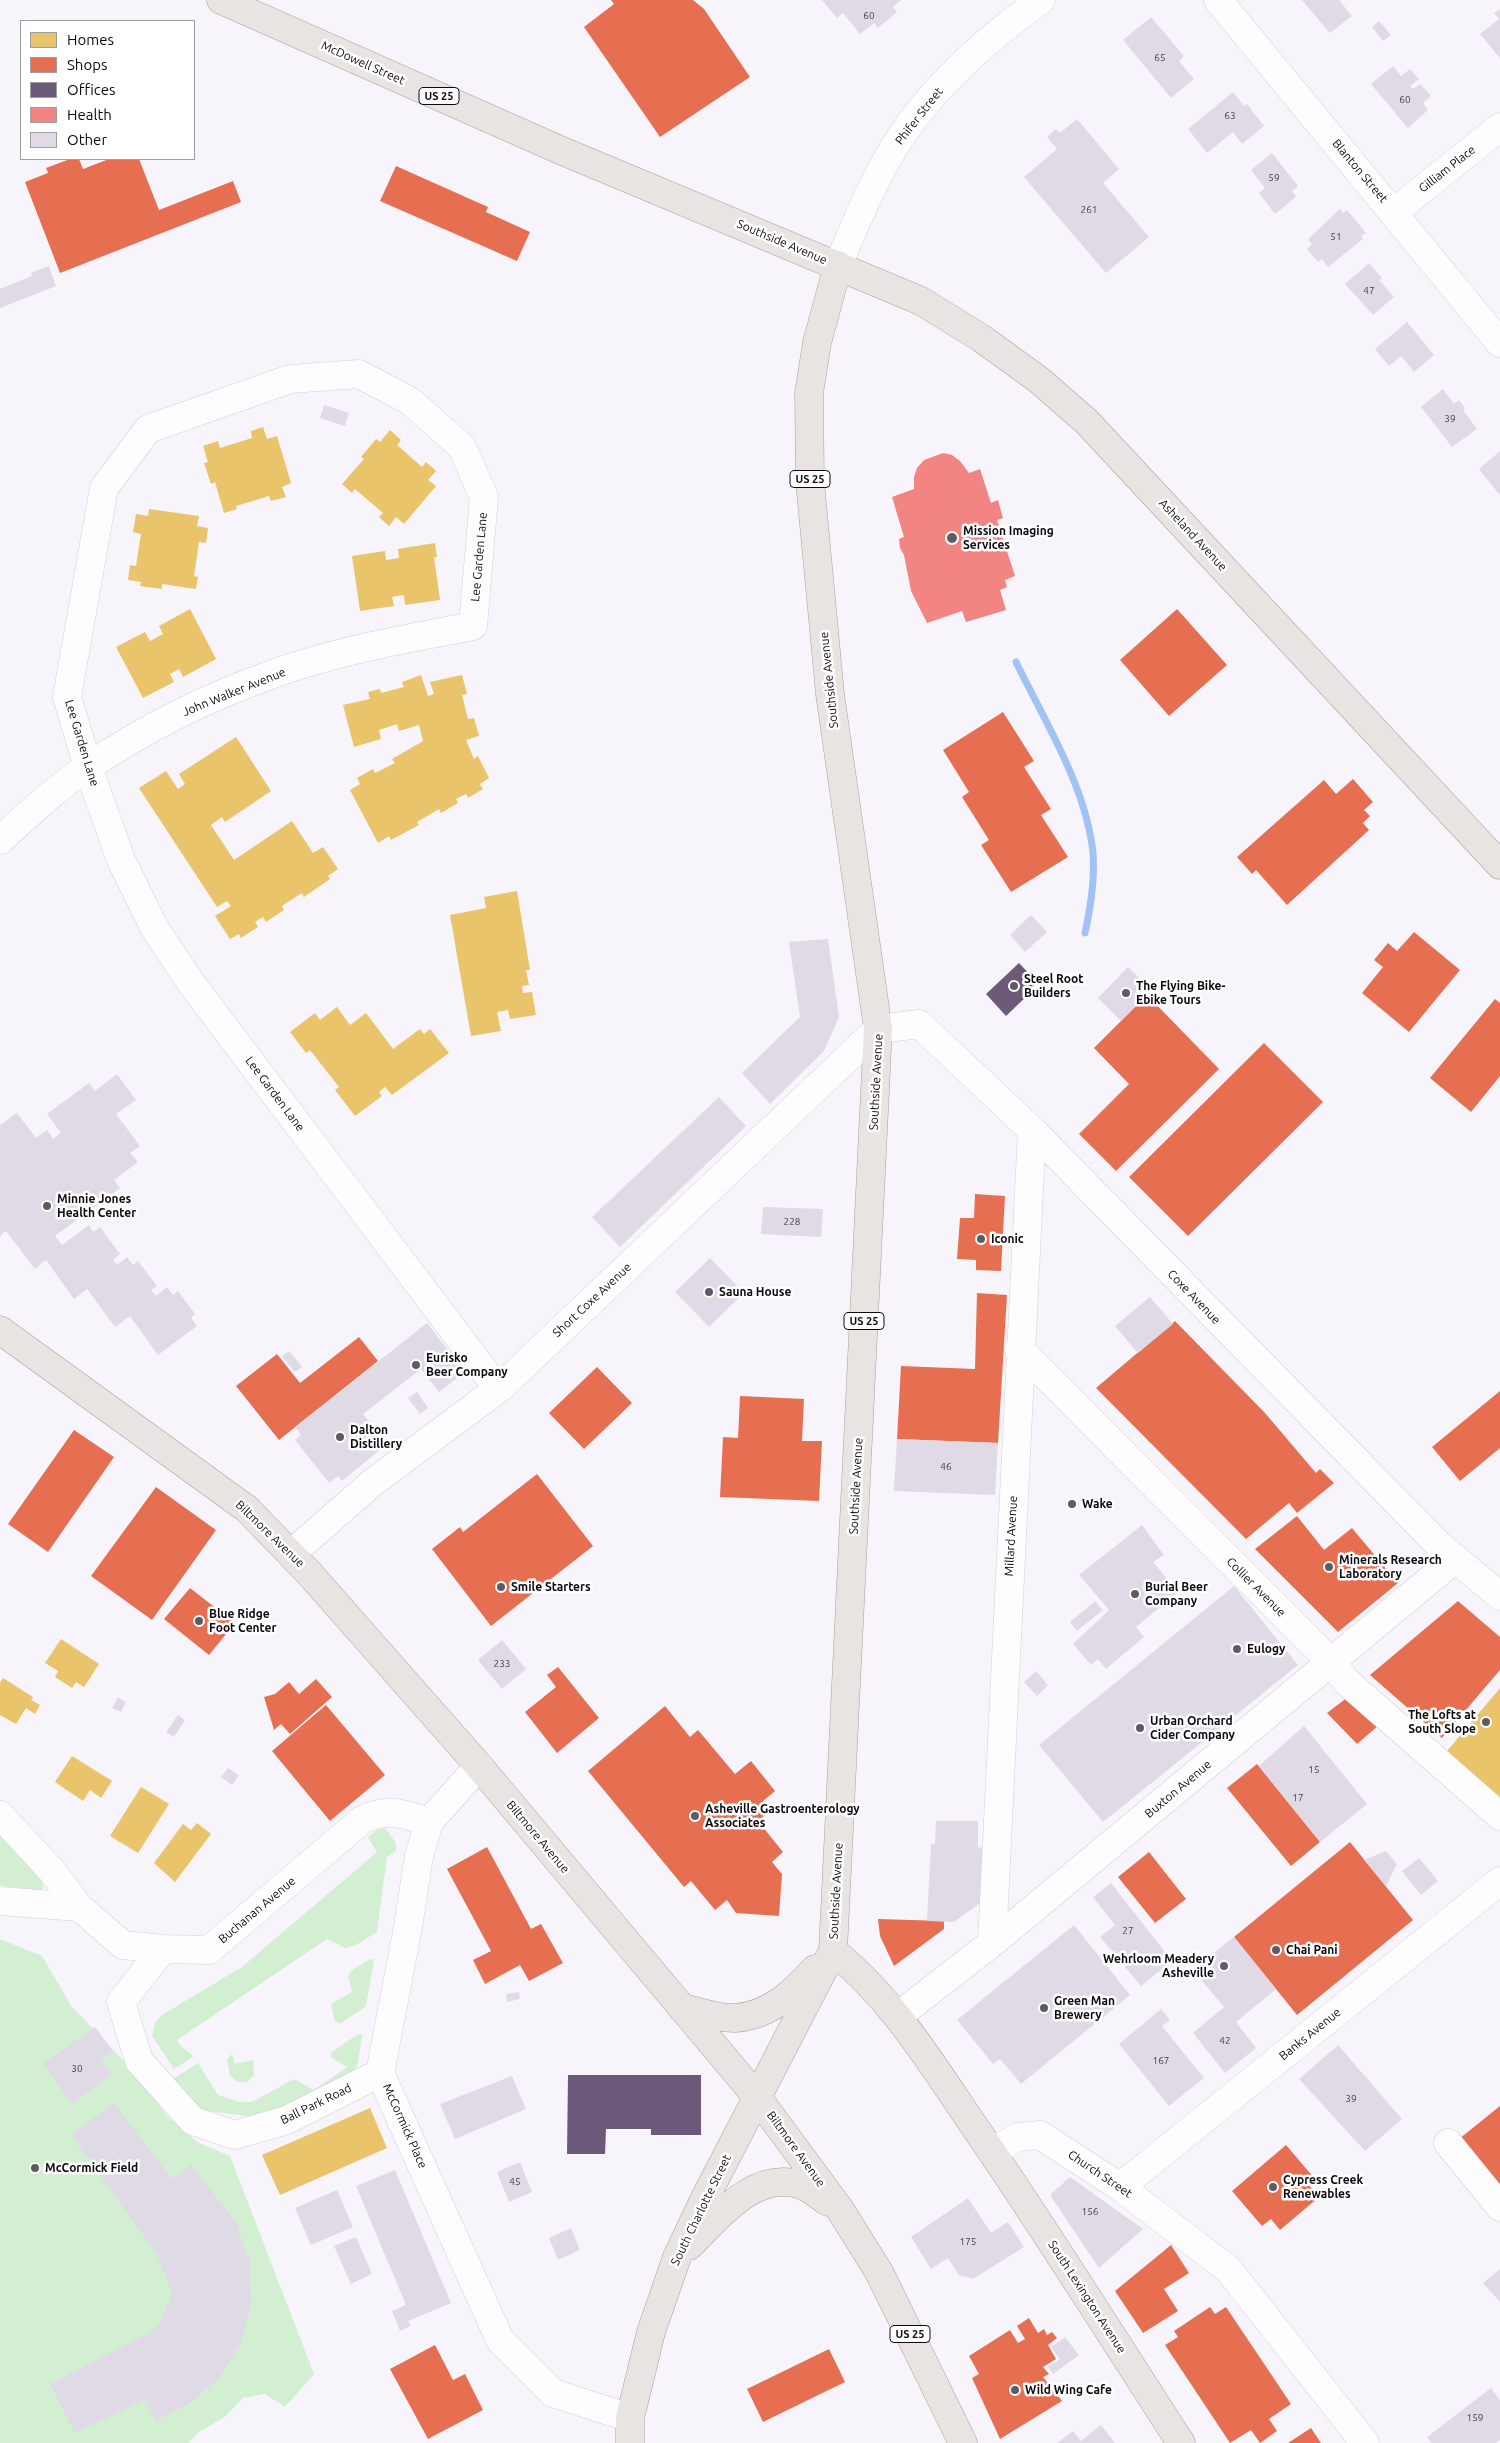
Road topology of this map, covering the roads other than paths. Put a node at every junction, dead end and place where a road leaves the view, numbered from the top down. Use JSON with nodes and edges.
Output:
{"nodes":[{"id":1,"x":222,"y":0,"type":"edge"},
{"id":2,"x":1042,"y":0,"type":"edge"},
{"id":3,"x":1218,"y":0,"type":"edge"},
{"id":4,"x":1500,"y":127,"type":"edge"},
{"id":5,"x":560,"y":150,"type":"joint"},
{"id":6,"x":1394,"y":212,"type":"junction"},
{"id":7,"x":838,"y":265,"type":"junction"},
{"id":8,"x":1500,"y":343,"type":"edge"},
{"id":9,"x":473,"y":626,"type":"joint"},
{"id":10,"x":88,"y":767,"type":"junction"},
{"id":11,"x":0,"y":840,"type":"edge"},
{"id":12,"x":1500,"y":865,"type":"edge"},
{"id":13,"x":878,"y":1029,"type":"junction"},
{"id":14,"x":1032,"y":1130,"type":"junction"},
{"id":15,"x":0,"y":1330,"type":"edge"},
{"id":16,"x":1020,"y":1349,"type":"junction"},
{"id":17,"x":498,"y":1389,"type":"junction"},
{"id":18,"x":291,"y":1554,"type":"junction"},
{"id":19,"x":1455,"y":1558,"type":"junction"},
{"id":20,"x":1500,"y":1596,"type":"edge"},
{"id":21,"x":1331,"y":1662,"type":"junction"},
{"id":22,"x":479,"y":1766,"type":"junction"},
{"id":23,"x":0,"y":1815,"type":"edge"},
{"id":24,"x":1500,"y":1816,"type":"edge"},
{"id":25,"x":429,"y":1822,"type":"junction"},
{"id":26,"x":1500,"y":1881,"type":"edge"},
{"id":27,"x":0,"y":1901,"type":"edge"},
{"id":28,"x":79,"y":1906,"type":"junction"},
{"id":29,"x":992,"y":1943,"type":"junction"},
{"id":30,"x":163,"y":1949,"type":"junction"},
{"id":31,"x":833,"y":1951,"type":"junction"},
{"id":32,"x":682,"y":2008,"type":"junction"},
{"id":33,"x":898,"y":2016,"type":"junction"},
{"id":34,"x":380,"y":2073,"type":"junction"},
{"id":35,"x":757,"y":2097,"type":"junction"},
{"id":36,"x":1448,"y":2143,"type":"dead end"},
{"id":37,"x":992,"y":2152,"type":"junction"},
{"id":38,"x":1120,"y":2187,"type":"junction"},
{"id":39,"x":1500,"y":2207,"type":"edge"},
{"id":40,"x":839,"y":2208,"type":"junction"},
{"id":41,"x":677,"y":2257,"type":"junction"},
{"id":42,"x":630,"y":2430,"type":"edge"},
{"id":43,"x":963,"y":2443,"type":"edge"},
{"id":44,"x":1181,"y":2443,"type":"edge"},
{"id":45,"x":1365,"y":2443,"type":"edge"}],
"edges":[{"from":1,"to":5,"type":"main road","name":"McDowell Street","number":"US 25"},
{"from":2,"to":7,"type":"street","name":"Phifer Street"},
{"from":3,"to":6,"type":"street","name":"Blanton Street"},
{"from":4,"to":6,"type":"street","name":"Gilliam Place"},
{"from":5,"to":7,"type":"main road","name":"Southside Avenue","number":"US 25"},
{"from":6,"to":8,"type":"street","name":"Blanton Street"},
{"from":7,"to":12,"type":"main road","name":"Asheland Avenue"},
{"from":7,"to":13,"type":"main road","name":"Southside Avenue","number":"US 25"},
{"from":9,"to":10,"type":"street","name":"John Walker Avenue"},
{"from":9,"to":10,"type":"street","name":"Lee Garden Lane"},
{"from":10,"to":11,"type":"street","name":"John Walker Avenue"},
{"from":10,"to":17,"type":"street","name":"Lee Garden Lane"},
{"from":13,"to":14,"type":"street","name":"Coxe Avenue"},
{"from":13,"to":17,"type":"street","name":"Short Coxe Avenue"},
{"from":13,"to":31,"type":"main road","name":"Southside Avenue","number":"US 25"},
{"from":14,"to":16,"type":"street","name":"Millard Avenue"},
{"from":14,"to":19,"type":"street","name":"Coxe Avenue"},
{"from":15,"to":18,"type":"main road","name":"Biltmore Avenue"},
{"from":16,"to":21,"type":"street","name":"Collier Avenue"},
{"from":16,"to":29,"type":"street","name":"Millard Avenue"},
{"from":17,"to":18,"type":"street","name":"Short Coxe Avenue"},
{"from":18,"to":22,"type":"main road","name":"Biltmore Avenue"},
{"from":19,"to":20,"type":"street","name":"Coxe Avenue"},
{"from":19,"to":21,"type":"street","name":"Buxton Avenue"},
{"from":21,"to":24,"type":"street","name":"Collier Avenue"},
{"from":21,"to":29,"type":"street","name":"Buxton Avenue"},
{"from":22,"to":25,"type":"street","name":"McCormick Place"},
{"from":22,"to":32,"type":"main road","name":"Biltmore Avenue"},
{"from":23,"to":28,"type":"street","name":"Buchanan Avenue"},
{"from":25,"to":30,"type":"street","name":"Buchanan Avenue"},
{"from":25,"to":34,"type":"street","name":"McCormick Place"},
{"from":26,"to":38,"type":"street","name":"Banks Avenue"},
{"from":27,"to":28,"type":"street"},
{"from":28,"to":30,"type":"street","name":"Buchanan Avenue"},
{"from":29,"to":33,"type":"street","name":"Buxton Avenue"},
{"from":30,"to":34,"type":"street","name":"Ball Park Road"},
{"from":31,"to":32,"type":"main road"},
{"from":31,"to":33,"type":"main road"},
{"from":31,"to":35,"type":"main road","name":"Southside Avenue","number":"US 25"},
{"from":32,"to":35,"type":"main road","name":"Biltmore Avenue"},
{"from":33,"to":37,"type":"main road"},
{"from":34,"to":42,"type":"street","name":"McCormick Place"},
{"from":35,"to":40,"type":"main road","name":"Biltmore Avenue","number":"US 25"},
{"from":35,"to":41,"type":"main road","name":"South Charlotte Street"},
{"from":36,"to":39,"type":"street"},
{"from":37,"to":38,"type":"street","name":"Church Street"},
{"from":37,"to":44,"type":"main road","name":"South Lexington Avenue"},
{"from":38,"to":45,"type":"street","name":"Church Street"},
{"from":40,"to":41,"type":"main road"},
{"from":40,"to":43,"type":"main road","name":"Biltmore Avenue","number":"US 25"},
{"from":41,"to":42,"type":"main road","name":"South Charlotte Street"}]}
